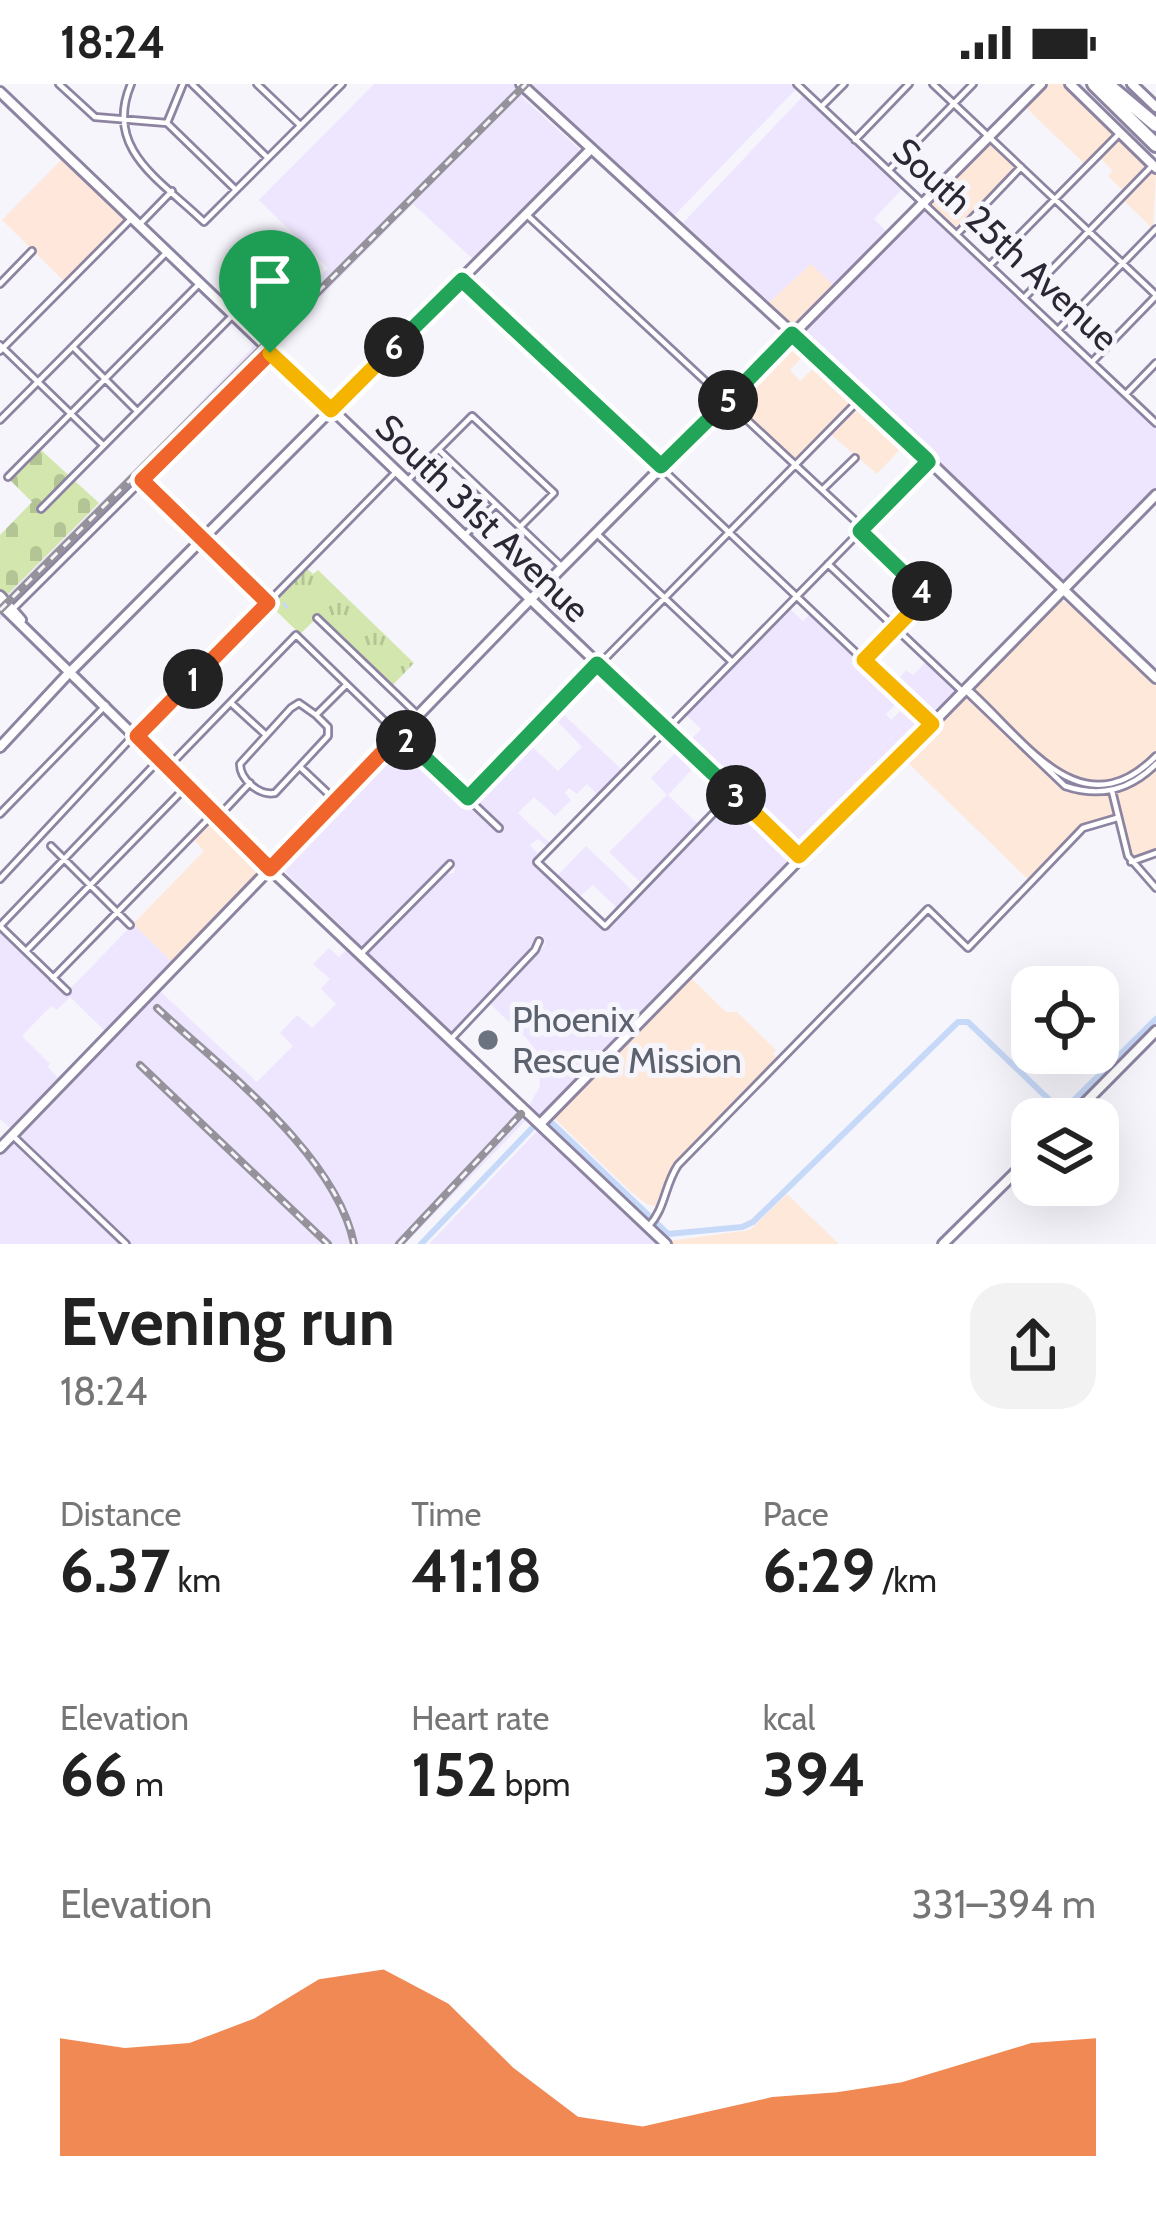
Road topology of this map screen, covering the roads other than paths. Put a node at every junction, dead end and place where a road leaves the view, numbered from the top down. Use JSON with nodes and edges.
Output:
{"nodes":[{"id":1,"x":59,"y":84,"type":"edge"},
{"id":2,"x":130,"y":84,"type":"edge"},
{"id":3,"x":183,"y":84,"type":"edge"},
{"id":4,"x":192,"y":84,"type":"edge"},
{"id":5,"x":257,"y":84,"type":"edge"},
{"id":6,"x":322,"y":84,"type":"edge"},
{"id":7,"x":342,"y":84,"type":"edge"},
{"id":8,"x":521,"y":84,"type":"edge"},
{"id":9,"x":797,"y":84,"type":"edge"},
{"id":10,"x":844,"y":84,"type":"edge"},
{"id":11,"x":909,"y":84,"type":"edge"},
{"id":12,"x":933,"y":84,"type":"edge"},
{"id":13,"x":973,"y":84,"type":"edge"},
{"id":14,"x":1037,"y":84,"type":"edge"},
{"id":15,"x":1070,"y":84,"type":"edge"},
{"id":16,"x":1094,"y":84,"type":"edge"},
{"id":17,"x":1107,"y":84,"type":"edge"},
{"id":18,"x":1132,"y":84,"type":"edge"},
{"id":19,"x":0,"y":92,"type":"edge"},
{"id":20,"x":332,"y":94,"type":"junction"},
{"id":21,"x":954,"y":104,"type":"junction"},
{"id":22,"x":821,"y":107,"type":"junction"},
{"id":23,"x":1156,"y":107,"type":"edge"},
{"id":24,"x":122,"y":119,"type":"junction"},
{"id":25,"x":167,"y":123,"type":"junction"},
{"id":26,"x":300,"y":125,"type":"junction"},
{"id":27,"x":1156,"y":125,"type":"edge"},
{"id":28,"x":1120,"y":133,"type":"junction"},
{"id":29,"x":987,"y":134,"type":"junction"},
{"id":30,"x":855,"y":140,"type":"junction"},
{"id":31,"x":591,"y":149,"type":"junction"},
{"id":32,"x":268,"y":158,"type":"junction"},
{"id":33,"x":1155,"y":158,"type":"edge"},
{"id":34,"x":1022,"y":167,"type":"junction"},
{"id":35,"x":889,"y":171,"type":"junction"},
{"id":36,"x":236,"y":190,"type":"junction"},
{"id":37,"x":172,"y":191,"type":"junction"},
{"id":38,"x":1055,"y":199,"type":"junction"},
{"id":39,"x":922,"y":202,"type":"junction"},
{"id":40,"x":527,"y":214,"type":"junction"},
{"id":41,"x":135,"y":221,"type":"junction"},
{"id":42,"x":1156,"y":229,"type":"edge"},
{"id":43,"x":1089,"y":231,"type":"junction"},
{"id":44,"x":957,"y":234,"type":"junction"},
{"id":45,"x":32,"y":251,"type":"dead end"},
{"id":46,"x":167,"y":252,"type":"junction"},
{"id":47,"x":1123,"y":263,"type":"junction"},
{"id":48,"x":990,"y":266,"type":"junction"},
{"id":49,"x":462,"y":280,"type":"junction"},
{"id":50,"x":0,"y":284,"type":"edge"},
{"id":51,"x":200,"y":284,"type":"junction"},
{"id":52,"x":1156,"y":296,"type":"edge"},
{"id":53,"x":1024,"y":298,"type":"junction"},
{"id":54,"x":233,"y":315,"type":"junction"},
{"id":55,"x":1058,"y":330,"type":"junction"},
{"id":56,"x":792,"y":334,"type":"junction"},
{"id":57,"x":73,"y":347,"type":"junction"},
{"id":58,"x":1,"y":348,"type":"edge"},
{"id":59,"x":270,"y":353,"type":"junction"},
{"id":60,"x":1092,"y":362,"type":"junction"},
{"id":61,"x":1156,"y":363,"type":"edge"},
{"id":62,"x":105,"y":379,"type":"junction"},
{"id":63,"x":38,"y":382,"type":"junction"},
{"id":64,"x":1126,"y":394,"type":"junction"},
{"id":65,"x":862,"y":397,"type":"junction"},
{"id":66,"x":727,"y":401,"type":"junction"},
{"id":67,"x":331,"y":410,"type":"junction"},
{"id":68,"x":137,"y":411,"type":"junction"},
{"id":69,"x":71,"y":413,"type":"junction"},
{"id":70,"x":0,"y":420,"type":"edge"},
{"id":71,"x":1156,"y":423,"type":"edge"},
{"id":72,"x":104,"y":445,"type":"junction"},
{"id":73,"x":439,"y":450,"type":"junction"},
{"id":74,"x":855,"y":458,"type":"dead end"},
{"id":75,"x":928,"y":462,"type":"junction"},
{"id":76,"x":794,"y":465,"type":"junction"},
{"id":77,"x":661,"y":466,"type":"junction"},
{"id":78,"x":396,"y":472,"type":"junction"},
{"id":79,"x":8,"y":477,"type":"dead end"},
{"id":80,"x":142,"y":480,"type":"junction"},
{"id":81,"x":407,"y":481,"type":"junction"},
{"id":82,"x":822,"y":490,"type":"junction"},
{"id":83,"x":1156,"y":495,"type":"edge"},
{"id":84,"x":496,"y":504,"type":"junction"},
{"id":85,"x":41,"y":509,"type":"dead end"},
{"id":86,"x":520,"y":527,"type":"junction"},
{"id":87,"x":861,"y":530,"type":"junction"},
{"id":88,"x":729,"y":531,"type":"junction"},
{"id":89,"x":596,"y":533,"type":"junction"},
{"id":90,"x":464,"y":536,"type":"junction"},
{"id":91,"x":202,"y":540,"type":"junction"},
{"id":92,"x":828,"y":564,"type":"junction"},
{"id":93,"x":562,"y":567,"type":"junction"},
{"id":94,"x":1063,"y":590,"type":"junction"},
{"id":95,"x":796,"y":595,"type":"junction"},
{"id":96,"x":664,"y":598,"type":"junction"},
{"id":97,"x":530,"y":599,"type":"junction"},
{"id":98,"x":0,"y":600,"type":"edge"},
{"id":99,"x":268,"y":603,"type":"junction"},
{"id":100,"x":13,"y":609,"type":"junction"},
{"id":101,"x":317,"y":618,"type":"dead end"},
{"id":102,"x":21,"y":621,"type":"junction"},
{"id":103,"x":895,"y":628,"type":"junction"},
{"id":104,"x":864,"y":660,"type":"junction"},
{"id":105,"x":731,"y":662,"type":"junction"},
{"id":106,"x":597,"y":664,"type":"junction"},
{"id":107,"x":72,"y":672,"type":"junction"},
{"id":108,"x":1156,"y":678,"type":"edge"},
{"id":109,"x":346,"y":685,"type":"junction"},
{"id":110,"x":964,"y":691,"type":"junction"},
{"id":111,"x":231,"y":703,"type":"junction"},
{"id":112,"x":106,"y":705,"type":"junction"},
{"id":113,"x":316,"y":715,"type":"junction"},
{"id":114,"x":418,"y":716,"type":"junction"},
{"id":115,"x":932,"y":724,"type":"junction"},
{"id":116,"x":665,"y":729,"type":"junction"},
{"id":117,"x":136,"y":735,"type":"junction"},
{"id":118,"x":266,"y":735,"type":"junction"},
{"id":119,"x":399,"y":735,"type":"junction"},
{"id":120,"x":0,"y":748,"type":"edge"},
{"id":121,"x":160,"y":759,"type":"junction"},
{"id":122,"x":1155,"y":759,"type":"edge"},
{"id":123,"x":169,"y":767,"type":"junction"},
{"id":124,"x":300,"y":767,"type":"junction"},
{"id":125,"x":250,"y":783,"type":"junction"},
{"id":126,"x":1111,"y":788,"type":"junction"},
{"id":127,"x":182,"y":790,"type":"dead end"},
{"id":128,"x":733,"y":793,"type":"junction"},
{"id":129,"x":468,"y":798,"type":"junction"},
{"id":130,"x":336,"y":801,"type":"junction"},
{"id":131,"x":0,"y":814,"type":"edge"},
{"id":132,"x":216,"y":815,"type":"junction"},
{"id":133,"x":1117,"y":818,"type":"junction"},
{"id":134,"x":499,"y":828,"type":"dead end"},
{"id":135,"x":50,"y":846,"type":"dead end"},
{"id":136,"x":1156,"y":854,"type":"edge"},
{"id":137,"x":799,"y":856,"type":"junction"},
{"id":138,"x":64,"y":859,"type":"junction"},
{"id":139,"x":1131,"y":862,"type":"junction"},
{"id":140,"x":0,"y":863,"type":"edge"},
{"id":141,"x":450,"y":864,"type":"dead end"},
{"id":142,"x":270,"y":869,"type":"junction"},
{"id":143,"x":8,"y":871,"type":"junction"},
{"id":144,"x":0,"y":879,"type":"edge"},
{"id":145,"x":90,"y":885,"type":"junction"},
{"id":146,"x":1156,"y":888,"type":"edge"},
{"id":147,"x":117,"y":912,"type":"junction"},
{"id":148,"x":130,"y":925,"type":"dead end"},
{"id":149,"x":0,"y":926,"type":"edge"},
{"id":150,"x":539,"y":941,"type":"dead end"},
{"id":151,"x":26,"y":951,"type":"junction"},
{"id":152,"x":361,"y":954,"type":"junction"},
{"id":153,"x":53,"y":978,"type":"junction"},
{"id":154,"x":67,"y":991,"type":"dead end"},
{"id":155,"x":1156,"y":1031,"type":"edge"},
{"id":156,"x":451,"y":1040,"type":"junction"},
{"id":157,"x":1090,"y":1098,"type":"edge"},
{"id":158,"x":0,"y":1124,"type":"edge"},
{"id":159,"x":540,"y":1124,"type":"junction"},
{"id":160,"x":13,"y":1136,"type":"junction"},
{"id":161,"x":0,"y":1148,"type":"edge"},
{"id":162,"x":1011,"y":1177,"type":"edge"},
{"id":163,"x":652,"y":1223,"type":"junction"},
{"id":164,"x":126,"y":1244,"type":"edge"},
{"id":165,"x":666,"y":1244,"type":"edge"},
{"id":166,"x":944,"y":1244,"type":"edge"}],
"edges":[{"from":1,"to":24,"type":"street"},
{"from":2,"to":24,"type":"street"},
{"from":3,"to":25,"type":"street"},
{"from":4,"to":32,"type":"street"},
{"from":5,"to":26,"type":"street"},
{"from":6,"to":20,"type":"street"},
{"from":7,"to":20,"type":"street"},
{"from":8,"to":31,"type":"main road"},
{"from":9,"to":22,"type":"street","name":"South 25th Avenue"},
{"from":10,"to":22,"type":"street"},
{"from":11,"to":30,"type":"street"},
{"from":12,"to":21,"type":"street"},
{"from":13,"to":21,"type":"street"},
{"from":14,"to":29,"type":"main road"},
{"from":15,"to":28,"type":"main road"},
{"from":16,"to":33,"type":"highway"},
{"from":17,"to":27,"type":"highway"},
{"from":18,"to":23,"type":"main road"},
{"from":19,"to":41,"type":"main road","name":"South 31st Avenue"},
{"from":20,"to":26,"type":"street"},
{"from":21,"to":29,"type":"street"},
{"from":21,"to":35,"type":"street"},
{"from":22,"to":30,"type":"street","name":"South 25th Avenue"},
{"from":24,"to":25,"type":"street"},
{"from":24,"to":37,"type":"street"},
{"from":25,"to":36,"type":"street"},
{"from":26,"to":32,"type":"street"},
{"from":28,"to":33,"type":"main road"},
{"from":28,"to":38,"type":"street"},
{"from":29,"to":34,"type":"street"},
{"from":29,"to":39,"type":"main road"},
{"from":30,"to":35,"type":"street","name":"South 25th Avenue"},
{"from":31,"to":40,"type":"main road"},
{"from":31,"to":56,"type":"main road"},
{"from":32,"to":36,"type":"street"},
{"from":33,"to":43,"type":"street"},
{"from":34,"to":38,"type":"street"},
{"from":34,"to":44,"type":"street"},
{"from":35,"to":39,"type":"street","name":"South 25th Avenue"},
{"from":36,"to":37,"type":"street"},
{"from":37,"to":41,"type":"street"},
{"from":38,"to":43,"type":"street"},
{"from":38,"to":48,"type":"street"},
{"from":39,"to":44,"type":"street","name":"South 25th Avenue"},
{"from":39,"to":56,"type":"main road"},
{"from":40,"to":49,"type":"main road"},
{"from":40,"to":66,"type":"street"},
{"from":41,"to":46,"type":"main road","name":"South 31st Avenue"},
{"from":41,"to":58,"type":"street"},
{"from":42,"to":47,"type":"street"},
{"from":43,"to":47,"type":"street"},
{"from":43,"to":53,"type":"street"},
{"from":44,"to":48,"type":"street","name":"South 25th Avenue"},
{"from":45,"to":50,"type":"street"},
{"from":46,"to":51,"type":"main road","name":"South 31st Avenue"},
{"from":46,"to":57,"type":"street"},
{"from":47,"to":52,"type":"street"},
{"from":47,"to":55,"type":"street"},
{"from":48,"to":53,"type":"street","name":"South 25th Avenue"},
{"from":49,"to":67,"type":"main road"},
{"from":49,"to":77,"type":"street"},
{"from":51,"to":54,"type":"main road","name":"South 31st Avenue"},
{"from":51,"to":62,"type":"street"},
{"from":52,"to":60,"type":"street"},
{"from":53,"to":55,"type":"street","name":"South 25th Avenue"},
{"from":54,"to":59,"type":"main road","name":"South 31st Avenue"},
{"from":54,"to":68,"type":"street"},
{"from":55,"to":60,"type":"street","name":"South 25th Avenue"},
{"from":56,"to":65,"type":"main road"},
{"from":56,"to":66,"type":"main road"},
{"from":57,"to":62,"type":"street"},
{"from":57,"to":63,"type":"street"},
{"from":58,"to":63,"type":"street"},
{"from":59,"to":67,"type":"main road","name":"South 31st Avenue"},
{"from":59,"to":80,"type":"street"},
{"from":60,"to":64,"type":"street","name":"South 25th Avenue"},
{"from":61,"to":64,"type":"street"},
{"from":62,"to":68,"type":"street"},
{"from":62,"to":69,"type":"street"},
{"from":63,"to":69,"type":"street"},
{"from":63,"to":70,"type":"street"},
{"from":64,"to":71,"type":"street","name":"South 25th Avenue"},
{"from":65,"to":75,"type":"main road"},
{"from":65,"to":76,"type":"street"},
{"from":66,"to":76,"type":"street"},
{"from":66,"to":77,"type":"main road"},
{"from":67,"to":78,"type":"main road","name":"South 31st Avenue"},
{"from":67,"to":91,"type":"main road"},
{"from":68,"to":72,"type":"street"},
{"from":69,"to":72,"type":"street"},
{"from":69,"to":79,"type":"street"},
{"from":72,"to":85,"type":"street"},
{"from":73,"to":81,"type":"street"},
{"from":73,"to":84,"type":"street"},
{"from":73,"to":86,"type":"street"},
{"from":74,"to":82,"type":"street"},
{"from":75,"to":87,"type":"street"},
{"from":75,"to":94,"type":"main road"},
{"from":76,"to":82,"type":"street"},
{"from":76,"to":88,"type":"street"},
{"from":77,"to":88,"type":"street"},
{"from":77,"to":89,"type":"main road"},
{"from":78,"to":81,"type":"main road","name":"South 31st Avenue"},
{"from":78,"to":99,"type":"street"},
{"from":80,"to":91,"type":"street"},
{"from":80,"to":100,"type":"street"},
{"from":81,"to":90,"type":"main road","name":"South 31st Avenue"},
{"from":82,"to":87,"type":"street"},
{"from":83,"to":94,"type":"main road"},
{"from":84,"to":86,"type":"street"},
{"from":84,"to":90,"type":"street"},
{"from":86,"to":93,"type":"street"},
{"from":87,"to":92,"type":"street"},
{"from":87,"to":103,"type":"street"},
{"from":88,"to":95,"type":"street"},
{"from":88,"to":96,"type":"street"},
{"from":89,"to":93,"type":"main road"},
{"from":89,"to":96,"type":"street"},
{"from":90,"to":97,"type":"main road","name":"South 31st Avenue"},
{"from":91,"to":99,"type":"street"},
{"from":91,"to":107,"type":"main road"},
{"from":92,"to":95,"type":"street"},
{"from":92,"to":103,"type":"street"},
{"from":93,"to":97,"type":"main road"},
{"from":94,"to":108,"type":"main road"},
{"from":94,"to":110,"type":"main road"},
{"from":95,"to":104,"type":"street"},
{"from":95,"to":105,"type":"street"},
{"from":96,"to":105,"type":"street"},
{"from":96,"to":106,"type":"street"},
{"from":97,"to":106,"type":"main road","name":"South 31st Avenue"},
{"from":97,"to":114,"type":"main road"},
{"from":98,"to":100,"type":"main road"},
{"from":98,"to":102,"type":"main road"},
{"from":99,"to":117,"type":"street"},
{"from":100,"to":102,"type":"main road"},
{"from":101,"to":114,"type":"street"},
{"from":102,"to":107,"type":"main road"},
{"from":103,"to":104,"type":"street"},
{"from":103,"to":110,"type":"street"},
{"from":104,"to":115,"type":"street"},
{"from":105,"to":116,"type":"street"},
{"from":106,"to":116,"type":"main road","name":"South 31st Avenue"},
{"from":106,"to":129,"type":"street"},
{"from":107,"to":112,"type":"main road"},
{"from":107,"to":120,"type":"main road"},
{"from":109,"to":111,"type":"street"},
{"from":109,"to":113,"type":"street"},
{"from":109,"to":119,"type":"street"},
{"from":110,"to":115,"type":"main road"},
{"from":110,"to":126,"type":"street"},
{"from":111,"to":118,"type":"street"},
{"from":111,"to":123,"type":"street"},
{"from":112,"to":117,"type":"main road"},
{"from":112,"to":131,"type":"street"},
{"from":113,"to":118,"type":"street"},
{"from":113,"to":124,"type":"street"},
{"from":114,"to":119,"type":"main road"},
{"from":115,"to":137,"type":"main road"},
{"from":116,"to":128,"type":"main road","name":"South 31st Avenue"},
{"from":116,"to":128,"type":"street"},
{"from":117,"to":121,"type":"main road"},
{"from":117,"to":143,"type":"street"},
{"from":118,"to":125,"type":"street"},
{"from":119,"to":129,"type":"street"},
{"from":119,"to":130,"type":"main road"},
{"from":121,"to":123,"type":"main road"},
{"from":121,"to":138,"type":"street"},
{"from":122,"to":126,"type":"street"},
{"from":123,"to":132,"type":"main road"},
{"from":124,"to":125,"type":"street"},
{"from":124,"to":130,"type":"street"},
{"from":125,"to":132,"type":"street"},
{"from":126,"to":133,"type":"street"},
{"from":127,"to":145,"type":"street"},
{"from":128,"to":137,"type":"main road","name":"South 31st Avenue"},
{"from":129,"to":134,"type":"street"},
{"from":130,"to":142,"type":"main road"},
{"from":132,"to":142,"type":"main road"},
{"from":132,"to":147,"type":"street"},
{"from":133,"to":139,"type":"street"},
{"from":133,"to":163,"type":"street"},
{"from":135,"to":138,"type":"street"},
{"from":136,"to":139,"type":"street"},
{"from":137,"to":159,"type":"main road"},
{"from":138,"to":145,"type":"street"},
{"from":138,"to":149,"type":"street"},
{"from":139,"to":146,"type":"street"},
{"from":140,"to":143,"type":"street"},
{"from":141,"to":152,"type":"street"},
{"from":142,"to":152,"type":"main road"},
{"from":142,"to":160,"type":"main road"},
{"from":143,"to":144,"type":"street"},
{"from":145,"to":147,"type":"street"},
{"from":145,"to":151,"type":"street"},
{"from":147,"to":148,"type":"street"},
{"from":147,"to":153,"type":"street"},
{"from":149,"to":151,"type":"street"},
{"from":150,"to":156,"type":"street"},
{"from":151,"to":153,"type":"street"},
{"from":152,"to":156,"type":"main road"},
{"from":153,"to":154,"type":"street"},
{"from":155,"to":157,"type":"main road"},
{"from":156,"to":159,"type":"main road"},
{"from":158,"to":160,"type":"main road"},
{"from":159,"to":163,"type":"main road"},
{"from":160,"to":161,"type":"main road"},
{"from":160,"to":164,"type":"street"},
{"from":162,"to":166,"type":"main road"},
{"from":163,"to":165,"type":"main road"}]}
